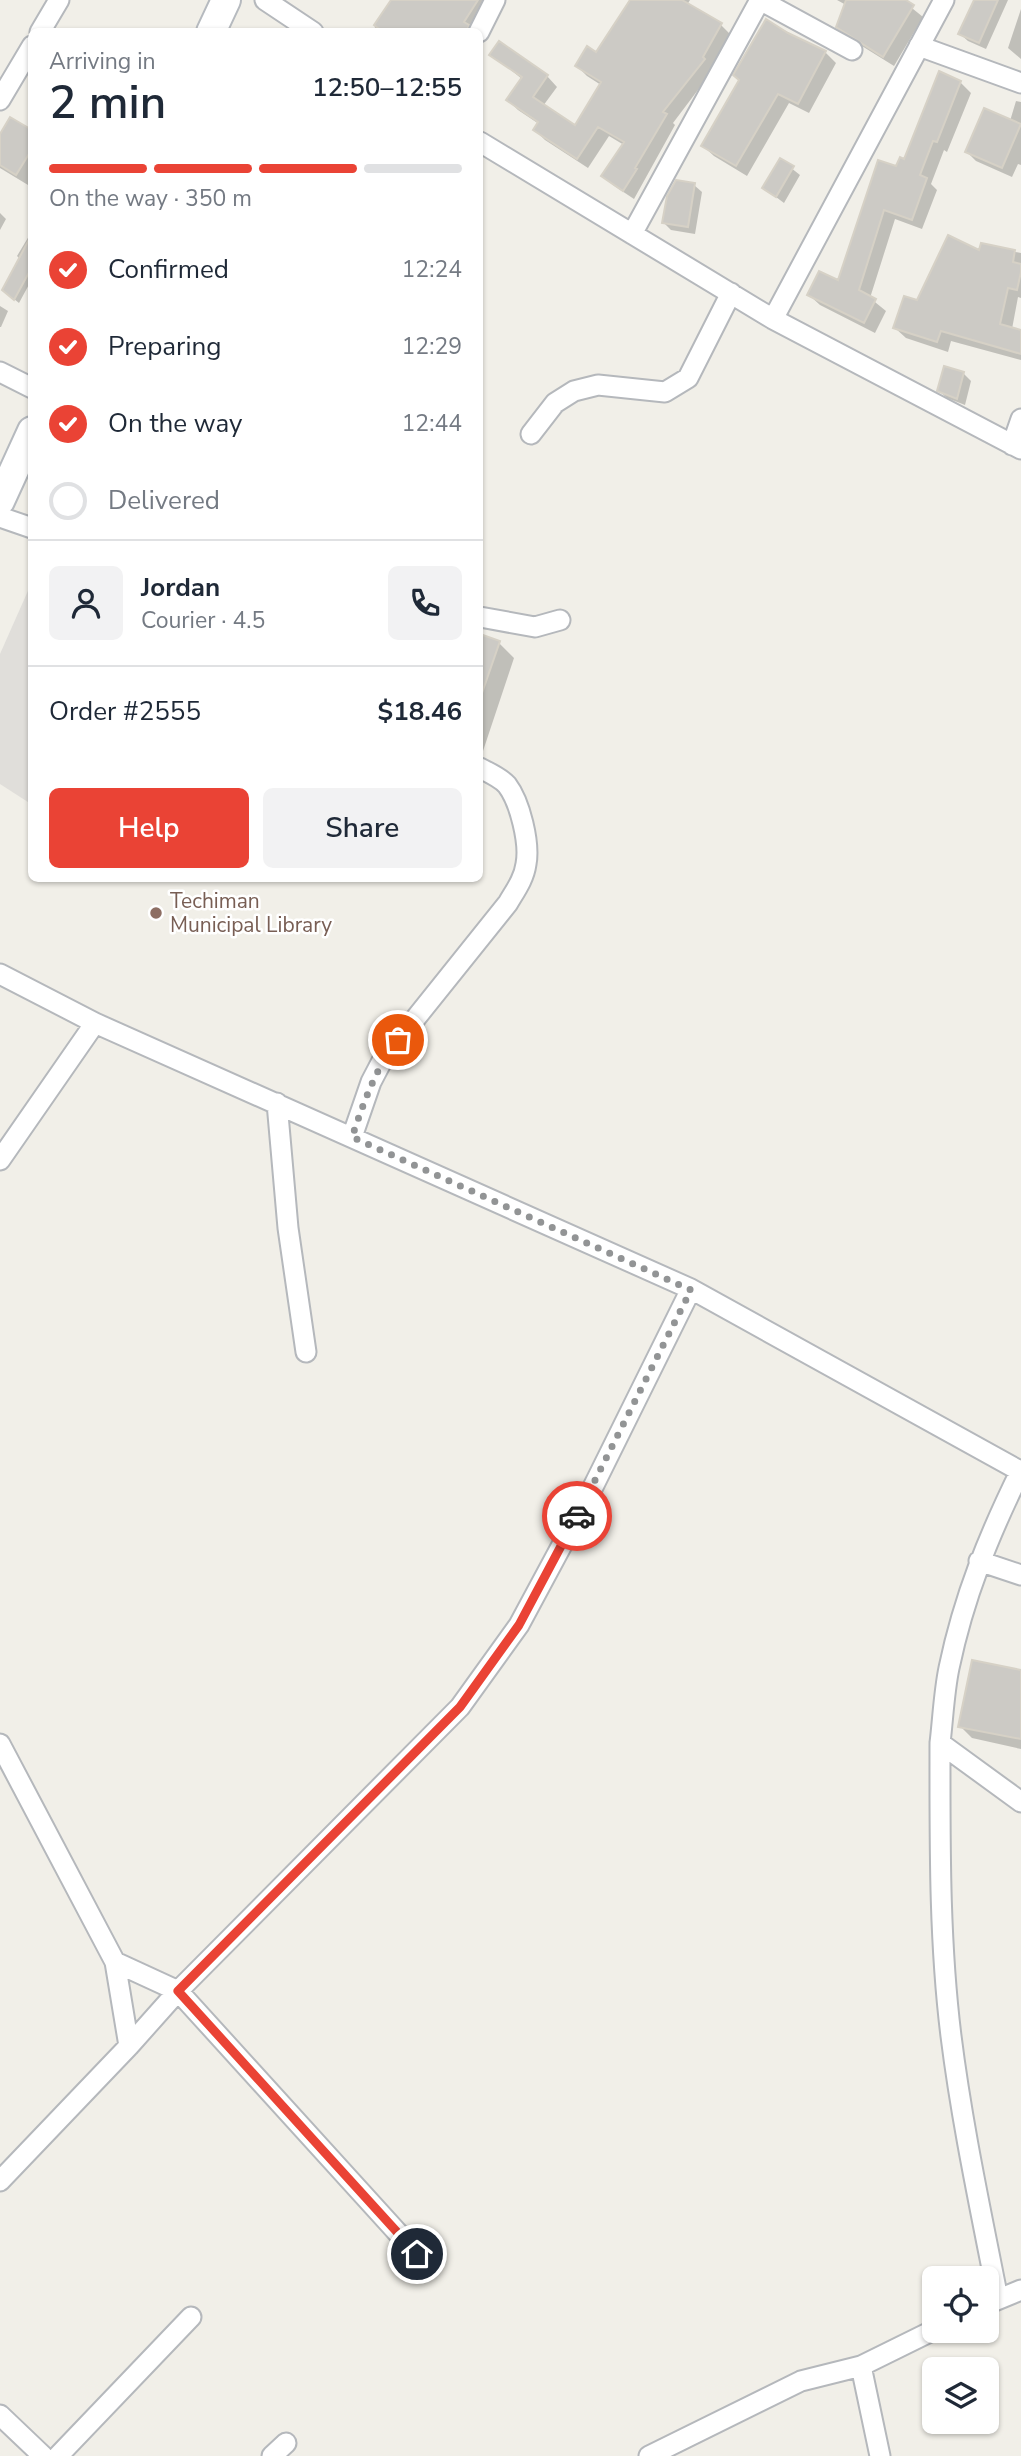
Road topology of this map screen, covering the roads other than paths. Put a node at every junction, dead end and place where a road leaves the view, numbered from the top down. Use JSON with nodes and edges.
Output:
{"nodes":[{"id":1,"x":59,"y":0,"type":"edge"},
{"id":2,"x":226,"y":0,"type":"edge"},
{"id":3,"x":265,"y":0,"type":"edge"},
{"id":4,"x":495,"y":0,"type":"edge"},
{"id":5,"x":760,"y":0,"type":"edge"},
{"id":6,"x":944,"y":0,"type":"edge"},
{"id":7,"x":42,"y":28,"type":"edge"},
{"id":8,"x":213,"y":28,"type":"edge"},
{"id":9,"x":307,"y":28,"type":"edge"},
{"id":10,"x":481,"y":28,"type":"edge"},
{"id":11,"x":919,"y":46,"type":"junction"},
{"id":12,"x":852,"y":50,"type":"dead end"},
{"id":13,"x":28,"y":53,"type":"edge"},
{"id":14,"x":1021,"y":83,"type":"edge"},
{"id":15,"x":0,"y":100,"type":"edge"},
{"id":16,"x":483,"y":144,"type":"edge"},
{"id":17,"x":632,"y":234,"type":"junction"},
{"id":18,"x":731,"y":293,"type":"junction"},
{"id":19,"x":773,"y":319,"type":"junction"},
{"id":20,"x":0,"y":372,"type":"edge"},
{"id":21,"x":28,"y":386,"type":"edge"},
{"id":22,"x":1021,"y":419,"type":"edge"},
{"id":23,"x":531,"y":434,"type":"dead end"},
{"id":24,"x":28,"y":440,"type":"edge"},
{"id":25,"x":1017,"y":447,"type":"edge"},
{"id":26,"x":0,"y":501,"type":"edge"},
{"id":27,"x":0,"y":517,"type":"edge"},
{"id":28,"x":28,"y":527,"type":"edge"},
{"id":29,"x":483,"y":618,"type":"edge"},
{"id":30,"x":560,"y":620,"type":"dead end"},
{"id":31,"x":483,"y":770,"type":"edge"},
{"id":32,"x":0,"y":974,"type":"edge"},
{"id":33,"x":94,"y":1023,"type":"junction"},
{"id":34,"x":276,"y":1104,"type":"junction"},
{"id":35,"x":352,"y":1137,"type":"junction"},
{"id":36,"x":0,"y":1160,"type":"edge"},
{"id":37,"x":691,"y":1290,"type":"junction"},
{"id":38,"x":306,"y":1352,"type":"dead end"},
{"id":39,"x":1021,"y":1471,"type":"edge"},
{"id":40,"x":979,"y":1561,"type":"junction"},
{"id":41,"x":1021,"y":1575,"type":"edge"},
{"id":42,"x":940,"y":1743,"type":"junction"},
{"id":43,"x":0,"y":1744,"type":"edge"},
{"id":44,"x":1021,"y":1802,"type":"edge"},
{"id":45,"x":115,"y":1962,"type":"junction"},
{"id":46,"x":178,"y":1991,"type":"junction"},
{"id":47,"x":130,"y":2046,"type":"junction"},
{"id":48,"x":0,"y":2181,"type":"edge"},
{"id":49,"x":417,"y":2254,"type":"dead end"},
{"id":50,"x":987,"y":2266,"type":"edge"},
{"id":51,"x":1021,"y":2290,"type":"edge"},
{"id":52,"x":999,"y":2299,"type":"edge"},
{"id":53,"x":191,"y":2317,"type":"dead end"},
{"id":54,"x":922,"y":2336,"type":"edge"},
{"id":55,"x":860,"y":2366,"type":"junction"},
{"id":56,"x":0,"y":2414,"type":"edge"},
{"id":57,"x":43,"y":2456,"type":"edge"},
{"id":58,"x":58,"y":2456,"type":"edge"},
{"id":59,"x":649,"y":2456,"type":"edge"},
{"id":60,"x":880,"y":2456,"type":"edge"}],
"edges":[{"from":1,"to":7,"type":"street"},
{"from":2,"to":8,"type":"main road"},
{"from":3,"to":9,"type":"street"},
{"from":4,"to":10,"type":"street"},
{"from":5,"to":12,"type":"street"},
{"from":5,"to":17,"type":"street"},
{"from":6,"to":11,"type":"street"},
{"from":11,"to":14,"type":"street"},
{"from":11,"to":19,"type":"street"},
{"from":13,"to":15,"type":"street"},
{"from":16,"to":17,"type":"street"},
{"from":17,"to":18,"type":"street"},
{"from":18,"to":19,"type":"street"},
{"from":18,"to":23,"type":"street"},
{"from":19,"to":25,"type":"street"},
{"from":20,"to":21,"type":"street"},
{"from":22,"to":25,"type":"street"},
{"from":24,"to":26,"type":"main road"},
{"from":27,"to":28,"type":"street"},
{"from":29,"to":30,"type":"street"},
{"from":31,"to":35,"type":"street"},
{"from":32,"to":33,"type":"street"},
{"from":33,"to":34,"type":"street"},
{"from":33,"to":36,"type":"street"},
{"from":34,"to":35,"type":"street"},
{"from":34,"to":38,"type":"street"},
{"from":35,"to":37,"type":"street"},
{"from":37,"to":39,"type":"street"},
{"from":37,"to":46,"type":"street"},
{"from":39,"to":40,"type":"street"},
{"from":40,"to":41,"type":"street"},
{"from":40,"to":42,"type":"street"},
{"from":42,"to":44,"type":"street"},
{"from":42,"to":50,"type":"street"},
{"from":43,"to":45,"type":"street"},
{"from":45,"to":46,"type":"street"},
{"from":45,"to":47,"type":"street"},
{"from":46,"to":47,"type":"street"},
{"from":46,"to":49,"type":"street"},
{"from":47,"to":48,"type":"street"},
{"from":51,"to":52,"type":"street"},
{"from":53,"to":58,"type":"street"},
{"from":54,"to":55,"type":"street"},
{"from":55,"to":59,"type":"street"},
{"from":55,"to":60,"type":"street"},
{"from":56,"to":57,"type":"street"}]}
